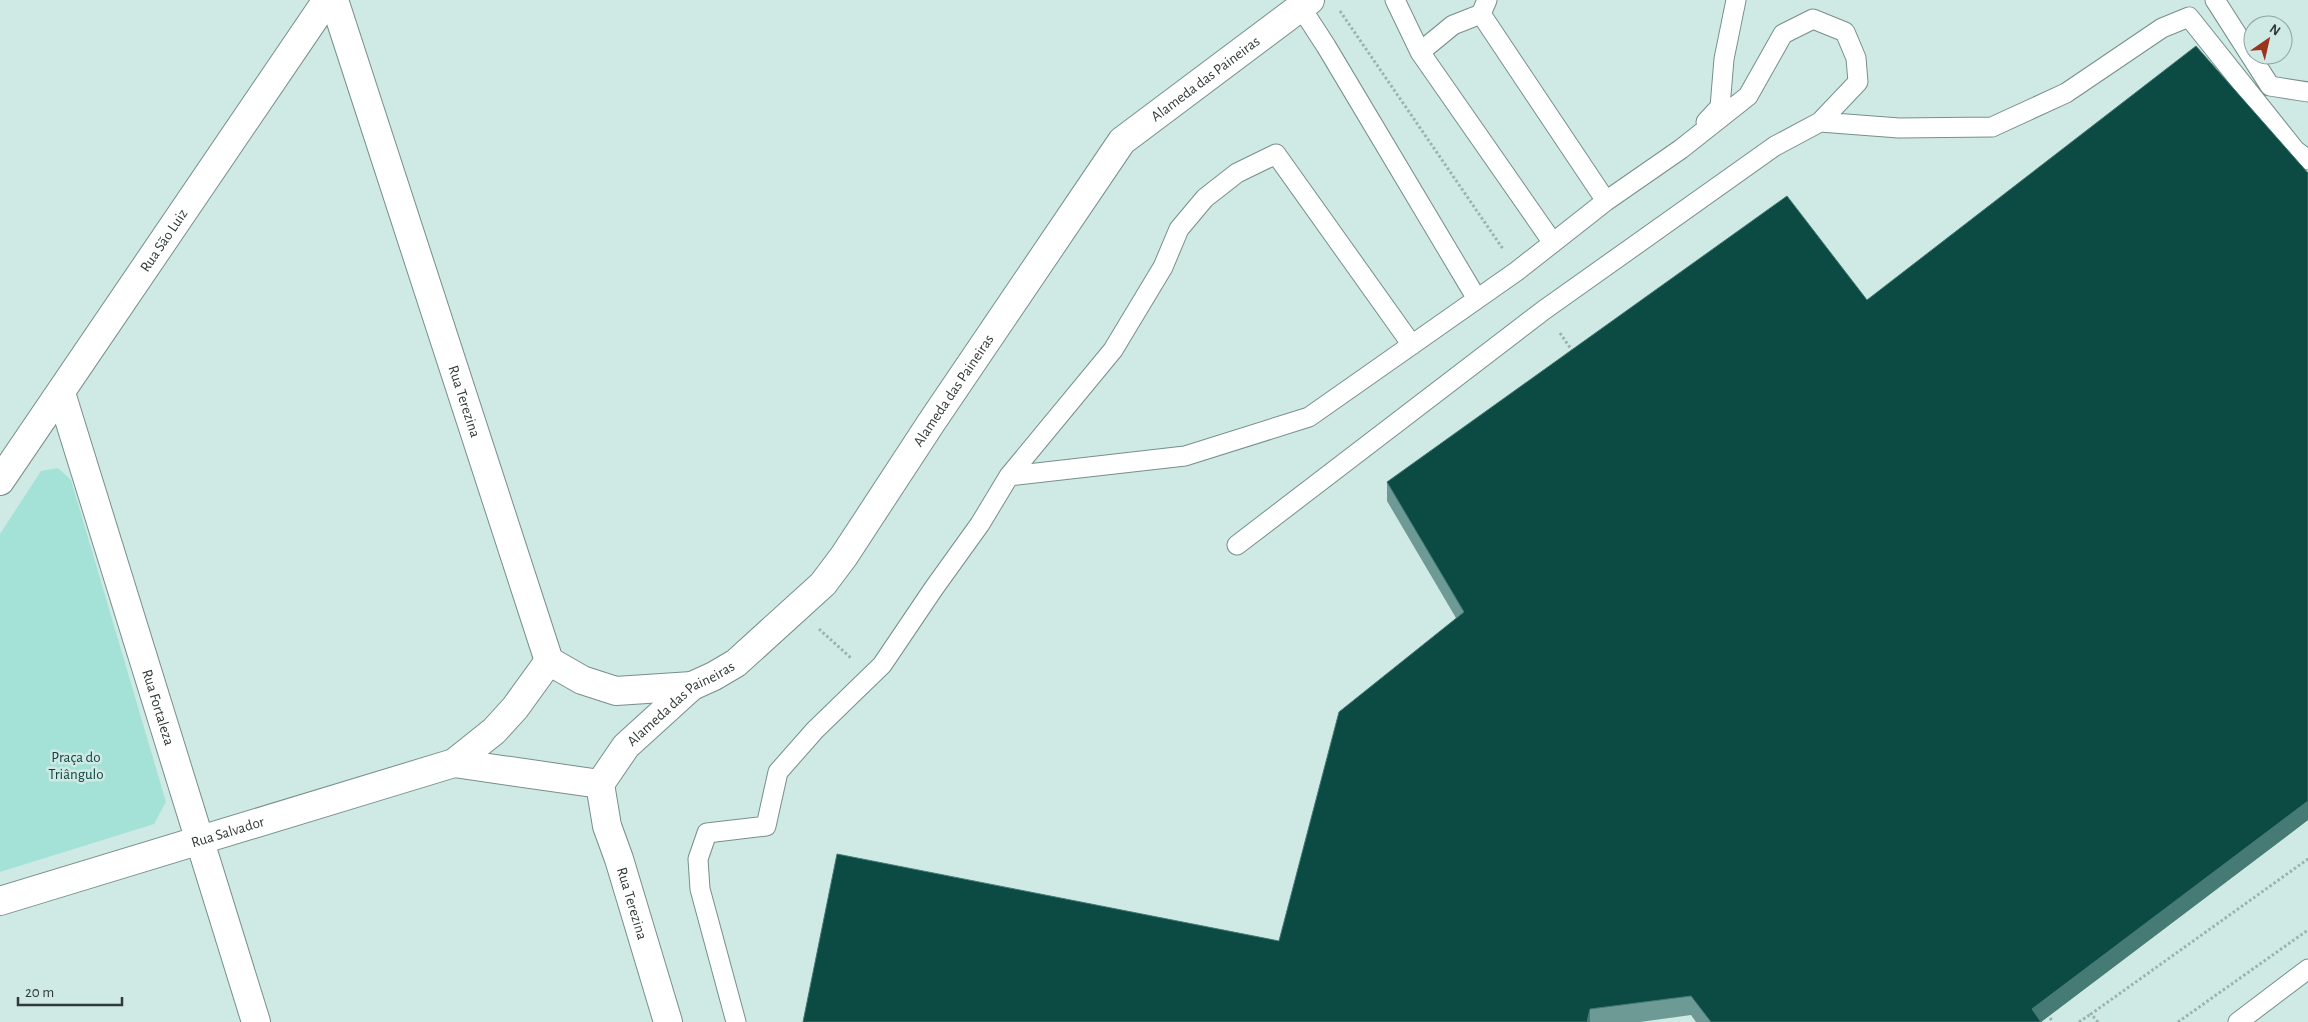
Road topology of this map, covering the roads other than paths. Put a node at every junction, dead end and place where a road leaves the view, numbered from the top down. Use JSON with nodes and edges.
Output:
{"nodes":[{"id":1,"x":328,"y":0,"type":"edge"},
{"id":2,"x":334,"y":0,"type":"edge"},
{"id":3,"x":1395,"y":0,"type":"edge"},
{"id":4,"x":1736,"y":0,"type":"edge"},
{"id":5,"x":2215,"y":0,"type":"edge"},
{"id":6,"x":1305,"y":3,"type":"edge"},
{"id":7,"x":1484,"y":7,"type":"edge"},
{"id":8,"x":1420,"y":52,"type":"junction"},
{"id":9,"x":2308,"y":92,"type":"edge"},
{"id":10,"x":1820,"y":122,"type":"junction"},
{"id":11,"x":1682,"y":150,"type":"junction"},
{"id":12,"x":2308,"y":160,"type":"edge"},
{"id":13,"x":1606,"y":200,"type":"junction"},
{"id":14,"x":1554,"y":243,"type":"junction"},
{"id":15,"x":1477,"y":299,"type":"junction"},
{"id":16,"x":1412,"y":345,"type":"junction"},
{"id":17,"x":61,"y":393,"type":"junction"},
{"id":18,"x":1009,"y":476,"type":"junction"},
{"id":19,"x":0,"y":481,"type":"edge"},
{"id":20,"x":1237,"y":545,"type":"dead end"},
{"id":21,"x":549,"y":661,"type":"junction"},
{"id":22,"x":692,"y":686,"type":"junction"},
{"id":23,"x":454,"y":763,"type":"junction"},
{"id":24,"x":600,"y":784,"type":"junction"},
{"id":25,"x":199,"y":841,"type":"junction"},
{"id":26,"x":0,"y":901,"type":"edge"},
{"id":27,"x":2308,"y":969,"type":"edge"},
{"id":28,"x":256,"y":1022,"type":"edge"},
{"id":29,"x":668,"y":1022,"type":"edge"},
{"id":30,"x":736,"y":1022,"type":"edge"},
{"id":31,"x":2238,"y":1022,"type":"edge"}],
"edges":[{"from":1,"to":17,"type":"street","name":"Rua São Luiz"},
{"from":2,"to":21,"type":"street","name":"Rua Terezina"},
{"from":3,"to":8,"type":"lane"},
{"from":4,"to":11,"type":"lane"},
{"from":5,"to":9,"type":"lane"},
{"from":6,"to":15,"type":"lane"},
{"from":6,"to":22,"type":"street","name":"Alameda das Paineiras"},
{"from":7,"to":8,"type":"lane"},
{"from":7,"to":13,"type":"lane"},
{"from":8,"to":14,"type":"lane"},
{"from":10,"to":11,"type":"lane"},
{"from":10,"to":12,"type":"lane"},
{"from":10,"to":20,"type":"lane"},
{"from":11,"to":13,"type":"lane"},
{"from":13,"to":14,"type":"lane"},
{"from":14,"to":15,"type":"lane"},
{"from":15,"to":16,"type":"lane"},
{"from":16,"to":18,"type":"lane"},
{"from":16,"to":18,"type":"lane"},
{"from":17,"to":19,"type":"street","name":"Rua São Luiz"},
{"from":17,"to":25,"type":"street","name":"Rua Fortaleza"},
{"from":18,"to":30,"type":"lane"},
{"from":21,"to":22,"type":"street"},
{"from":21,"to":23,"type":"street","name":"Rua Salvador"},
{"from":22,"to":24,"type":"street","name":"Alameda das Paineiras"},
{"from":23,"to":24,"type":"street","name":"Rua Salvador"},
{"from":23,"to":25,"type":"street","name":"Rua Salvador"},
{"from":24,"to":29,"type":"street","name":"Rua Terezina"},
{"from":25,"to":26,"type":"street","name":"Rua Salvador"},
{"from":25,"to":28,"type":"street","name":"Rua Fortaleza"},
{"from":27,"to":31,"type":"lane"}]}
